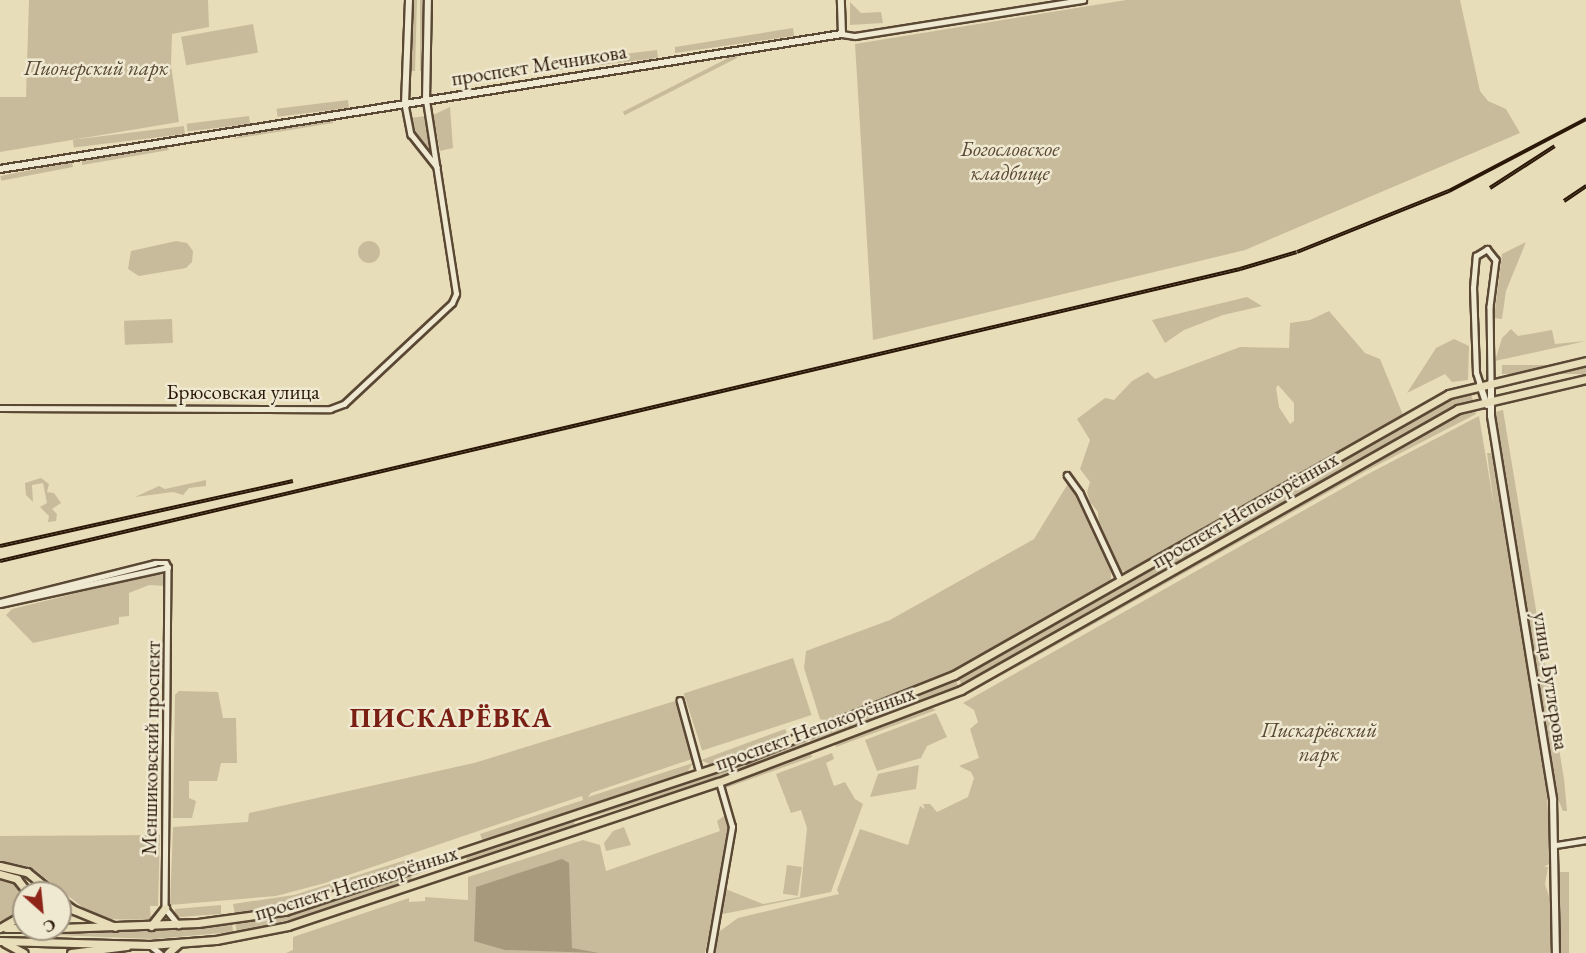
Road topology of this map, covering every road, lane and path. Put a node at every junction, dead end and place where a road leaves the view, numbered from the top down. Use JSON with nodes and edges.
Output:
{"nodes":[{"id":1,"x":409,"y":0,"type":"edge"},
{"id":2,"x":428,"y":0,"type":"edge"},
{"id":3,"x":841,"y":0,"type":"edge"},
{"id":4,"x":1083,"y":0,"type":"edge"},
{"id":5,"x":842,"y":34,"type":"junction"},
{"id":6,"x":426,"y":100,"type":"junction"},
{"id":7,"x":405,"y":104,"type":"junction"},
{"id":8,"x":0,"y":169,"type":"edge"},
{"id":9,"x":438,"y":169,"type":"junction"},
{"id":10,"x":1586,"y":361,"type":"edge"},
{"id":11,"x":1586,"y":379,"type":"edge"},
{"id":12,"x":1491,"y":382,"type":"junction"},
{"id":13,"x":1480,"y":385,"type":"junction"},
{"id":14,"x":1488,"y":400,"type":"junction"},
{"id":15,"x":0,"y":408,"type":"edge"},
{"id":16,"x":1067,"y":475,"type":"dead end"},
{"id":17,"x":1193,"y":540,"type":"junction"},
{"id":18,"x":1201,"y":554,"type":"junction"},
{"id":19,"x":1121,"y":581,"type":"junction"},
{"id":20,"x":0,"y":603,"type":"edge"},
{"id":21,"x":680,"y":700,"type":"dead end"},
{"id":22,"x":700,"y":773,"type":"junction"},
{"id":23,"x":719,"y":782,"type":"junction"},
{"id":24,"x":579,"y":814,"type":"junction"},
{"id":25,"x":584,"y":827,"type":"junction"},
{"id":26,"x":1586,"y":840,"type":"edge"},
{"id":27,"x":1556,"y":845,"type":"junction"},
{"id":28,"x":0,"y":866,"type":"edge"},
{"id":29,"x":0,"y":874,"type":"edge"},
{"id":30,"x":19,"y":881,"type":"edge"},
{"id":31,"x":38,"y":881,"type":"edge"},
{"id":32,"x":165,"y":908,"type":"junction"},
{"id":33,"x":72,"y":909,"type":"edge"},
{"id":34,"x":180,"y":925,"type":"junction"},
{"id":35,"x":151,"y":926,"type":"junction"},
{"id":36,"x":115,"y":927,"type":"junction"},
{"id":37,"x":72,"y":928,"type":"edge"},
{"id":38,"x":0,"y":941,"type":"edge"},
{"id":39,"x":132,"y":944,"type":"junction"},
{"id":40,"x":178,"y":944,"type":"junction"},
{"id":41,"x":150,"y":945,"type":"junction"},
{"id":42,"x":24,"y":953,"type":"edge"},
{"id":43,"x":71,"y":953,"type":"edge"},
{"id":44,"x":160,"y":953,"type":"edge"},
{"id":45,"x":168,"y":953,"type":"edge"},
{"id":46,"x":710,"y":953,"type":"edge"},
{"id":47,"x":1556,"y":953,"type":"edge"}],
"edges":[{"from":1,"to":7,"type":"street"},
{"from":2,"to":6,"type":"street"},
{"from":3,"to":5,"type":"street"},
{"from":4,"to":5,"type":"street","name":"проспект Мечникова"},
{"from":5,"to":6,"type":"street","name":"проспект Мечникова"},
{"from":6,"to":7,"type":"street","name":"проспект Мечникова"},
{"from":6,"to":9,"type":"street","name":"Брюсовская улица"},
{"from":7,"to":8,"type":"street","name":"проспект Мечникова"},
{"from":7,"to":9,"type":"street"},
{"from":9,"to":15,"type":"street","name":"Брюсовская улица"},
{"from":10,"to":12,"type":"main road","name":"проспект Непокорённых"},
{"from":11,"to":14,"type":"main road","name":"проспект Непокорённых"},
{"from":12,"to":13,"type":"main road","name":"проспект Непокорённых"},
{"from":12,"to":13,"type":"street","name":"улица Бутлерова"},
{"from":12,"to":14,"type":"street","name":"улица Бутлерова"},
{"from":13,"to":14,"type":"street","name":"улица Бутлерова"},
{"from":13,"to":17,"type":"main road","name":"проспект Непокорённых"},
{"from":14,"to":18,"type":"main road","name":"проспект Непокорённых"},
{"from":14,"to":27,"type":"street","name":"улица Бутлерова"},
{"from":16,"to":19,"type":"street"},
{"from":17,"to":18,"type":"main road"},
{"from":17,"to":19,"type":"main road","name":"проспект Непокорённых"},
{"from":18,"to":23,"type":"main road","name":"проспект Непокорённых"},
{"from":19,"to":22,"type":"main road","name":"проспект Непокорённых"},
{"from":20,"to":32,"type":"street","name":"Меншиковский проспект"},
{"from":21,"to":22,"type":"street"},
{"from":22,"to":24,"type":"main road","name":"проспект Непокорённых"},
{"from":23,"to":25,"type":"main road","name":"проспект Непокорённых"},
{"from":23,"to":46,"type":"street"},
{"from":24,"to":25,"type":"main road"},
{"from":24,"to":34,"type":"main road","name":"проспект Непокорённых"},
{"from":25,"to":40,"type":"main road","name":"проспект Непокорённых"},
{"from":26,"to":27,"type":"street"},
{"from":27,"to":47,"type":"street","name":"улица Бутлерова"},
{"from":28,"to":31,"type":"main road"},
{"from":29,"to":30,"type":"main road"},
{"from":32,"to":34,"type":"street"},
{"from":32,"to":35,"type":"main road"},
{"from":33,"to":36,"type":"main road"},
{"from":34,"to":35,"type":"main road","name":"проспект Непокорённых"},
{"from":35,"to":36,"type":"main road","name":"проспект Непокорённых"},
{"from":36,"to":37,"type":"main road","name":"проспект Непокорённых"},
{"from":38,"to":39,"type":"main road","name":"проспект Непокорённых"},
{"from":38,"to":42,"type":"main road"},
{"from":39,"to":41,"type":"main road","name":"проспект Непокорённых"},
{"from":39,"to":43,"type":"main road"},
{"from":40,"to":41,"type":"main road","name":"проспект Непокорённых"},
{"from":40,"to":45,"type":"main road"},
{"from":41,"to":44,"type":"street"}]}
